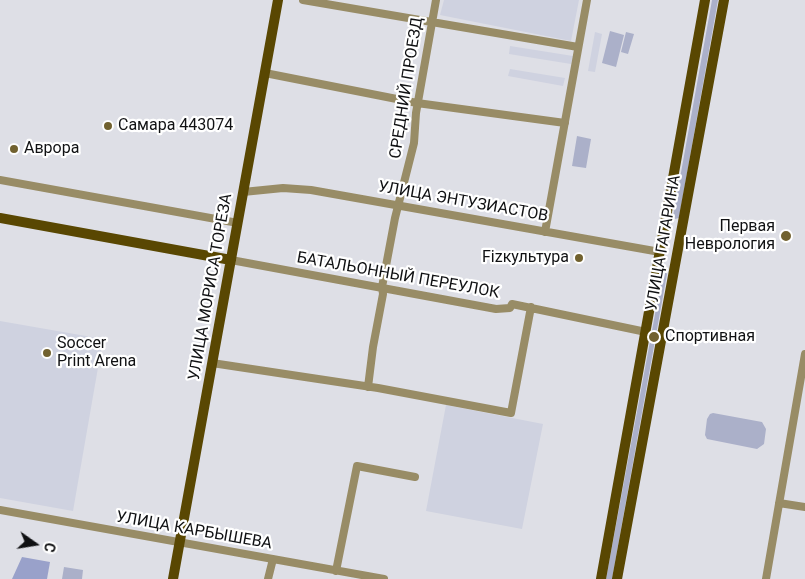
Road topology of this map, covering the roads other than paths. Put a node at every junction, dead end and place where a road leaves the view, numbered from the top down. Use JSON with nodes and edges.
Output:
{"nodes":[{"id":1,"x":278,"y":0,"type":"edge"},
{"id":2,"x":303,"y":0,"type":"edge"},
{"id":3,"x":436,"y":0,"type":"edge"},
{"id":4,"x":587,"y":0,"type":"edge"},
{"id":5,"x":706,"y":0,"type":"edge"},
{"id":6,"x":724,"y":0,"type":"edge"},
{"id":7,"x":432,"y":22,"type":"junction"},
{"id":8,"x":578,"y":47,"type":"junction"},
{"id":9,"x":265,"y":73,"type":"junction"},
{"id":10,"x":417,"y":103,"type":"junction"},
{"id":11,"x":565,"y":123,"type":"junction"},
{"id":12,"x":0,"y":180,"type":"edge"},
{"id":13,"x":243,"y":192,"type":"junction"},
{"id":14,"x":400,"y":205,"type":"junction"},
{"id":15,"x":0,"y":218,"type":"edge"},
{"id":16,"x":238,"y":223,"type":"junction"},
{"id":17,"x":545,"y":232,"type":"junction"},
{"id":18,"x":660,"y":252,"type":"junction"},
{"id":19,"x":678,"y":255,"type":"junction"},
{"id":20,"x":231,"y":260,"type":"junction"},
{"id":21,"x":382,"y":287,"type":"junction"},
{"id":22,"x":531,"y":307,"type":"junction"},
{"id":23,"x":646,"y":332,"type":"junction"},
{"id":24,"x":805,"y":354,"type":"edge"},
{"id":25,"x":212,"y":362,"type":"junction"},
{"id":26,"x":368,"y":387,"type":"junction"},
{"id":27,"x":415,"y":477,"type":"dead end"},
{"id":28,"x":779,"y":503,"type":"junction"},
{"id":29,"x":805,"y":507,"type":"edge"},
{"id":30,"x":0,"y":510,"type":"edge"},
{"id":31,"x":180,"y":542,"type":"junction"},
{"id":32,"x":273,"y":559,"type":"junction"},
{"id":33,"x":336,"y":571,"type":"junction"},
{"id":34,"x":359,"y":577,"type":"edge"},
{"id":35,"x":173,"y":579,"type":"edge"},
{"id":36,"x":268,"y":579,"type":"edge"},
{"id":37,"x":384,"y":579,"type":"edge"},
{"id":38,"x":601,"y":579,"type":"edge"},
{"id":39,"x":617,"y":579,"type":"edge"},
{"id":40,"x":766,"y":579,"type":"edge"}],
"edges":[{"from":1,"to":9,"type":"main road","name":"УЛИЦА МОРИСА ТОРЕЗА"},
{"from":2,"to":7,"type":"street"},
{"from":3,"to":7,"type":"street","name":"СРЕДНИЙ ПРОЕЗД"},
{"from":4,"to":8,"type":"street"},
{"from":5,"to":18,"type":"main road","name":"УЛИЦА ГАГАРИНА"},
{"from":6,"to":19,"type":"main road","name":"УЛИЦА ГАГАРИНА"},
{"from":7,"to":8,"type":"street"},
{"from":7,"to":10,"type":"street","name":"СРЕДНИЙ ПРОЕЗД"},
{"from":8,"to":11,"type":"street"},
{"from":9,"to":10,"type":"street"},
{"from":9,"to":13,"type":"main road","name":"УЛИЦА МОРИСА ТОРЕЗА"},
{"from":10,"to":11,"type":"street"},
{"from":10,"to":14,"type":"street","name":"СРЕДНИЙ ПРОЕЗД"},
{"from":11,"to":17,"type":"street"},
{"from":12,"to":16,"type":"street"},
{"from":13,"to":14,"type":"street","name":"УЛИЦА ЭНТУЗИАСТОВ"},
{"from":13,"to":16,"type":"main road","name":"УЛИЦА МОРИСА ТОРЕЗА"},
{"from":14,"to":17,"type":"street","name":"УЛИЦА ЭНТУЗИАСТОВ"},
{"from":14,"to":21,"type":"street","name":"СРЕДНИЙ ПРОЕЗД"},
{"from":15,"to":20,"type":"main road"},
{"from":16,"to":20,"type":"main road","name":"УЛИЦА МОРИСА ТОРЕЗА"},
{"from":17,"to":18,"type":"street","name":"УЛИЦА ЭНТУЗИАСТОВ"},
{"from":18,"to":19,"type":"main road","name":"УЛИЦА ЭНТУЗИАСТОВ"},
{"from":18,"to":23,"type":"main road","name":"УЛИЦА ГАГАРИНА"},
{"from":19,"to":39,"type":"main road","name":"УЛИЦА ГАГАРИНА"},
{"from":20,"to":21,"type":"street","name":"БАТАЛЬОННЫЙ ПЕРЕУЛОК"},
{"from":20,"to":25,"type":"main road","name":"УЛИЦА МОРИСА ТОРЕЗА"},
{"from":21,"to":22,"type":"street","name":"БАТАЛЬОННЫЙ ПЕРЕУЛОК"},
{"from":21,"to":26,"type":"street","name":"СРЕДНИЙ ПРОЕЗД"},
{"from":22,"to":23,"type":"street","name":"БАТАЛЬОННЫЙ ПЕРЕУЛОК"},
{"from":22,"to":26,"type":"street"},
{"from":23,"to":38,"type":"main road","name":"УЛИЦА ГАГАРИНА"},
{"from":24,"to":28,"type":"street"},
{"from":25,"to":26,"type":"street"},
{"from":25,"to":31,"type":"main road","name":"УЛИЦА МОРИСА ТОРЕЗА"},
{"from":27,"to":33,"type":"street"},
{"from":28,"to":29,"type":"street"},
{"from":28,"to":40,"type":"street"},
{"from":30,"to":31,"type":"street","name":"УЛИЦА КАРБЫШЕВА"},
{"from":31,"to":32,"type":"street","name":"УЛИЦА КАРБЫШЕВА"},
{"from":31,"to":35,"type":"main road","name":"УЛИЦА МОРИСА ТОРЕЗА"},
{"from":32,"to":33,"type":"street","name":"УЛИЦА КАРБЫШЕВА"},
{"from":32,"to":36,"type":"street"},
{"from":33,"to":34,"type":"street","name":"УЛИЦА КАРБЫШЕВА"},
{"from":34,"to":37,"type":"street","name":"УЛИЦА КАРБЫШЕВА"}]}
